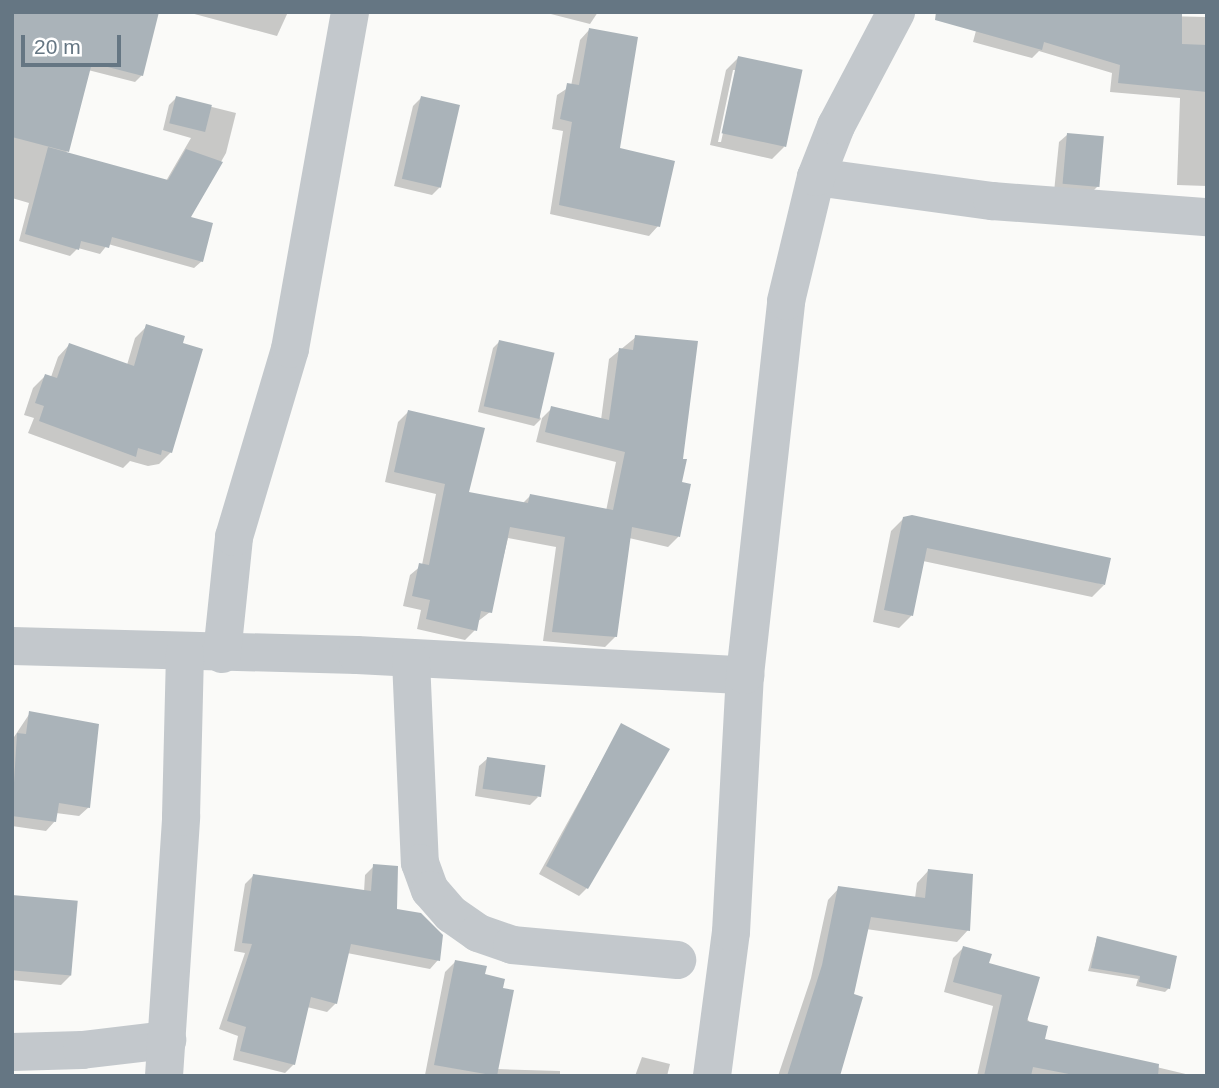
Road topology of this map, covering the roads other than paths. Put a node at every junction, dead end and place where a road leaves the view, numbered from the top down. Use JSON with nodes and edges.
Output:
{"nodes":[{"id":1,"x":351,"y":12,"type":"edge"},
{"id":2,"x":896,"y":12,"type":"edge"},
{"id":3,"x":816,"y":177,"type":"junction"},
{"id":4,"x":1207,"y":217,"type":"edge"},
{"id":5,"x":12,"y":646,"type":"edge"},
{"id":6,"x":204,"y":654,"type":"junction"},
{"id":7,"x":411,"y":660,"type":"junction"},
{"id":8,"x":745,"y":675,"type":"junction"},
{"id":9,"x":677,"y":960,"type":"dead end"},
{"id":10,"x":12,"y":1052,"type":"edge"},
{"id":11,"x":166,"y":1058,"type":"edge"},
{"id":12,"x":712,"y":1076,"type":"edge"}],
"edges":[{"from":1,"to":6,"type":"street"},
{"from":2,"to":3,"type":"street"},
{"from":3,"to":4,"type":"street"},
{"from":3,"to":8,"type":"street"},
{"from":5,"to":6,"type":"street"},
{"from":6,"to":7,"type":"street"},
{"from":6,"to":11,"type":"street"},
{"from":7,"to":8,"type":"street"},
{"from":7,"to":9,"type":"street"},
{"from":8,"to":12,"type":"street"},
{"from":10,"to":11,"type":"street"}]}
